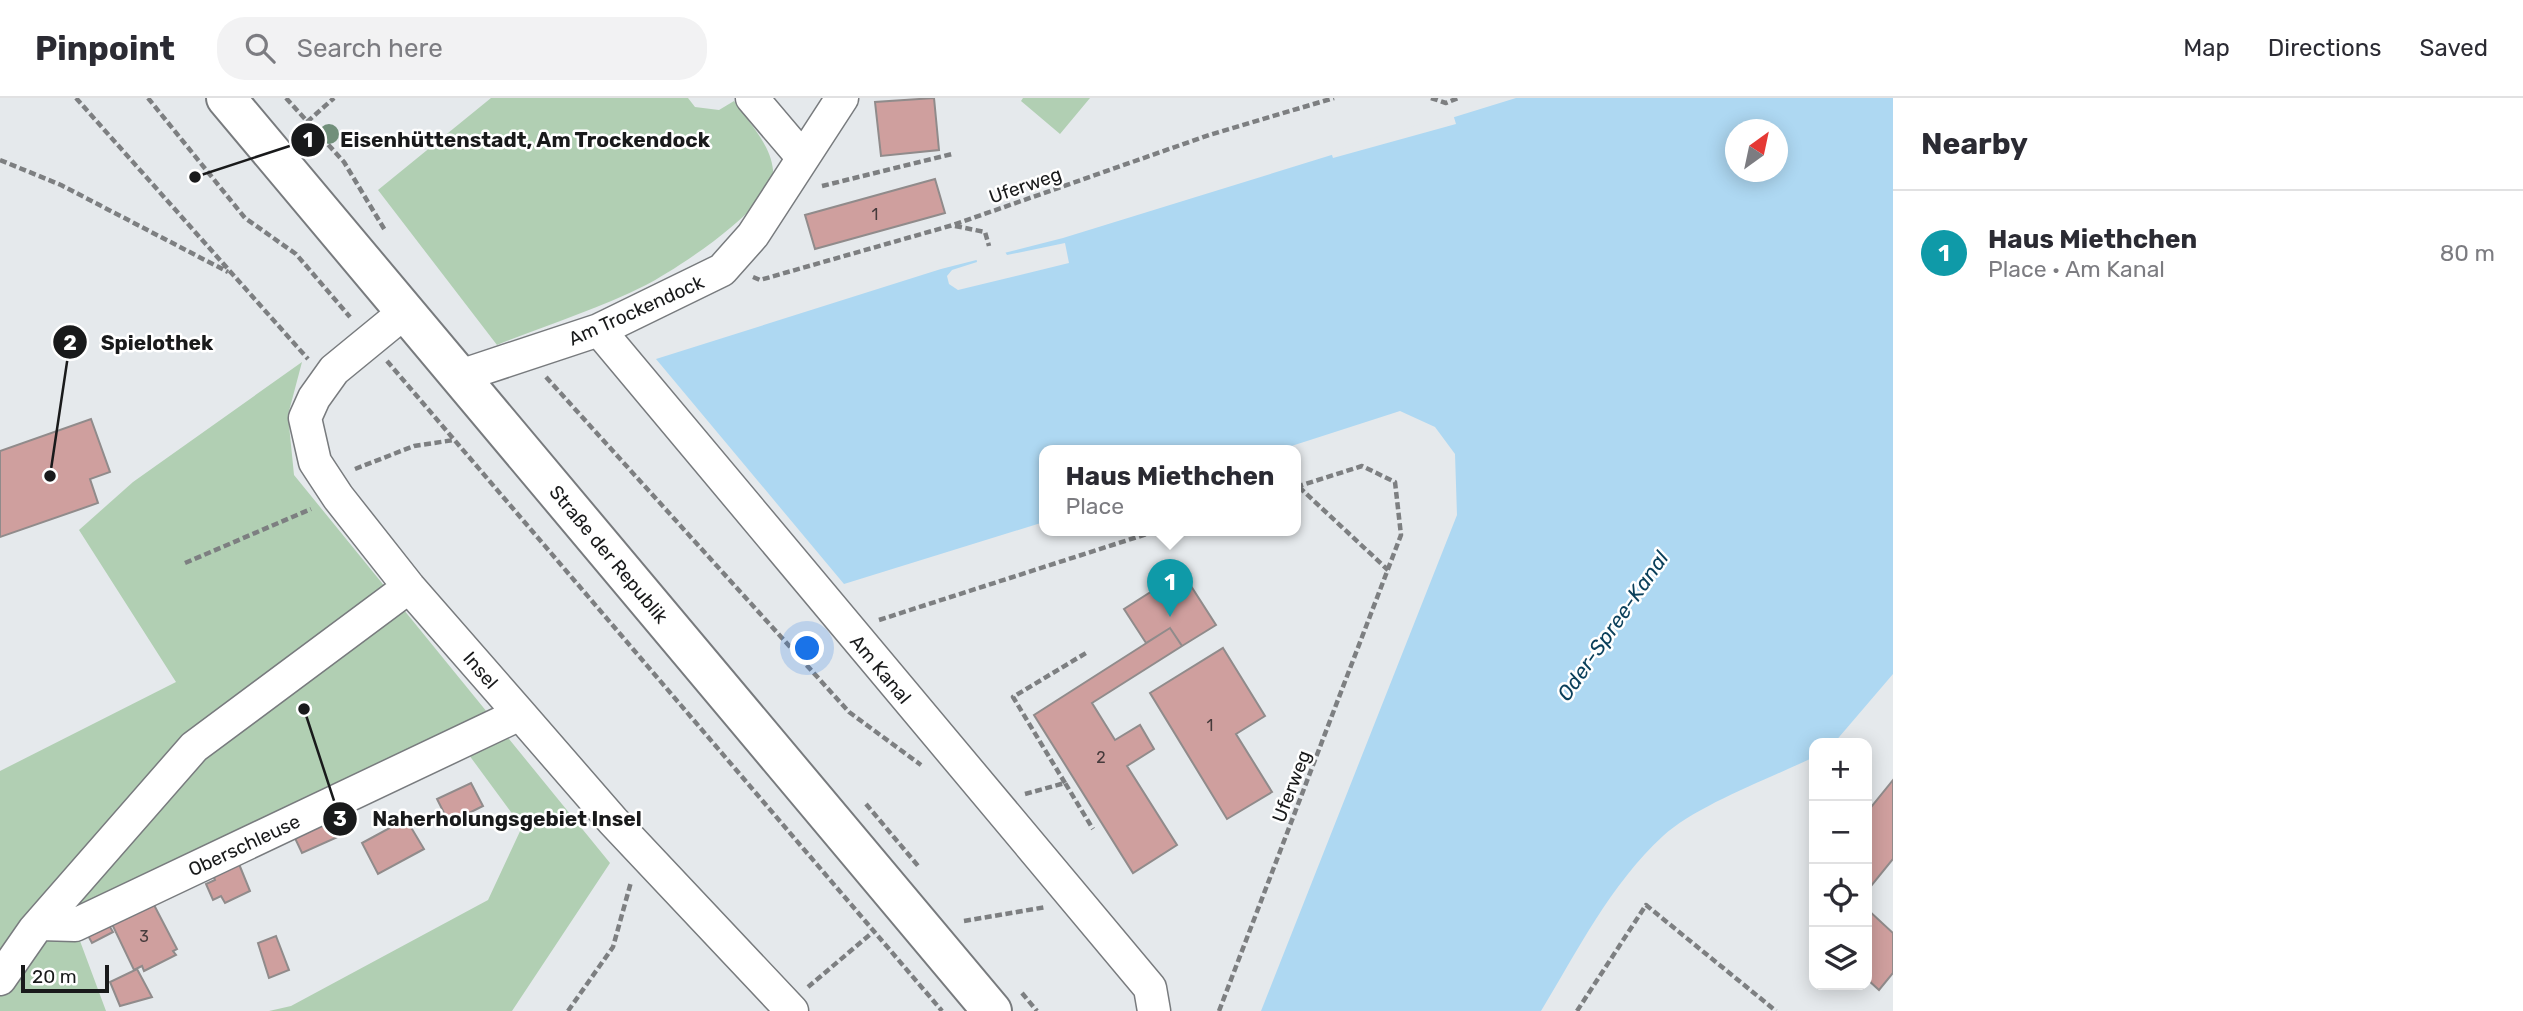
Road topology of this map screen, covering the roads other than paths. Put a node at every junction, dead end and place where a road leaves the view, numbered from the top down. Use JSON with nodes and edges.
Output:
{"nodes":[{"id":1,"x":226,"y":98,"type":"edge"},
{"id":2,"x":752,"y":98,"type":"edge"},
{"id":3,"x":842,"y":98,"type":"edge"},
{"id":4,"x":803,"y":158,"type":"junction"},
{"id":5,"x":406,"y":311,"type":"junction"},
{"id":6,"x":599,"y":330,"type":"junction"},
{"id":7,"x":460,"y":376,"type":"junction"},
{"id":8,"x":409,"y":587,"type":"junction"},
{"id":9,"x":520,"y":714,"type":"junction"},
{"id":10,"x":40,"y":924,"type":"junction"},
{"id":11,"x":0,"y":979,"type":"edge"},
{"id":12,"x":789,"y":1008,"type":"edge"},
{"id":13,"x":992,"y":1011,"type":"edge"},
{"id":14,"x":1154,"y":1011,"type":"edge"}],
"edges":[{"from":1,"to":5,"type":"main road","name":"Straße der Republik"},
{"from":2,"to":4,"type":"street"},
{"from":3,"to":4,"type":"street","name":"Am Trockendock"},
{"from":4,"to":6,"type":"street","name":"Am Trockendock"},
{"from":5,"to":7,"type":"main road","name":"Straße der Republik"},
{"from":5,"to":8,"type":"street","name":"Insel"},
{"from":6,"to":7,"type":"street","name":"Am Trockendock"},
{"from":6,"to":14,"type":"street","name":"Am Kanal"},
{"from":7,"to":13,"type":"main road","name":"Straße der Republik"},
{"from":8,"to":9,"type":"street","name":"Insel"},
{"from":8,"to":10,"type":"street"},
{"from":9,"to":10,"type":"street","name":"Oberschleuse"},
{"from":9,"to":12,"type":"street","name":"Insel"},
{"from":10,"to":11,"type":"street"}]}
